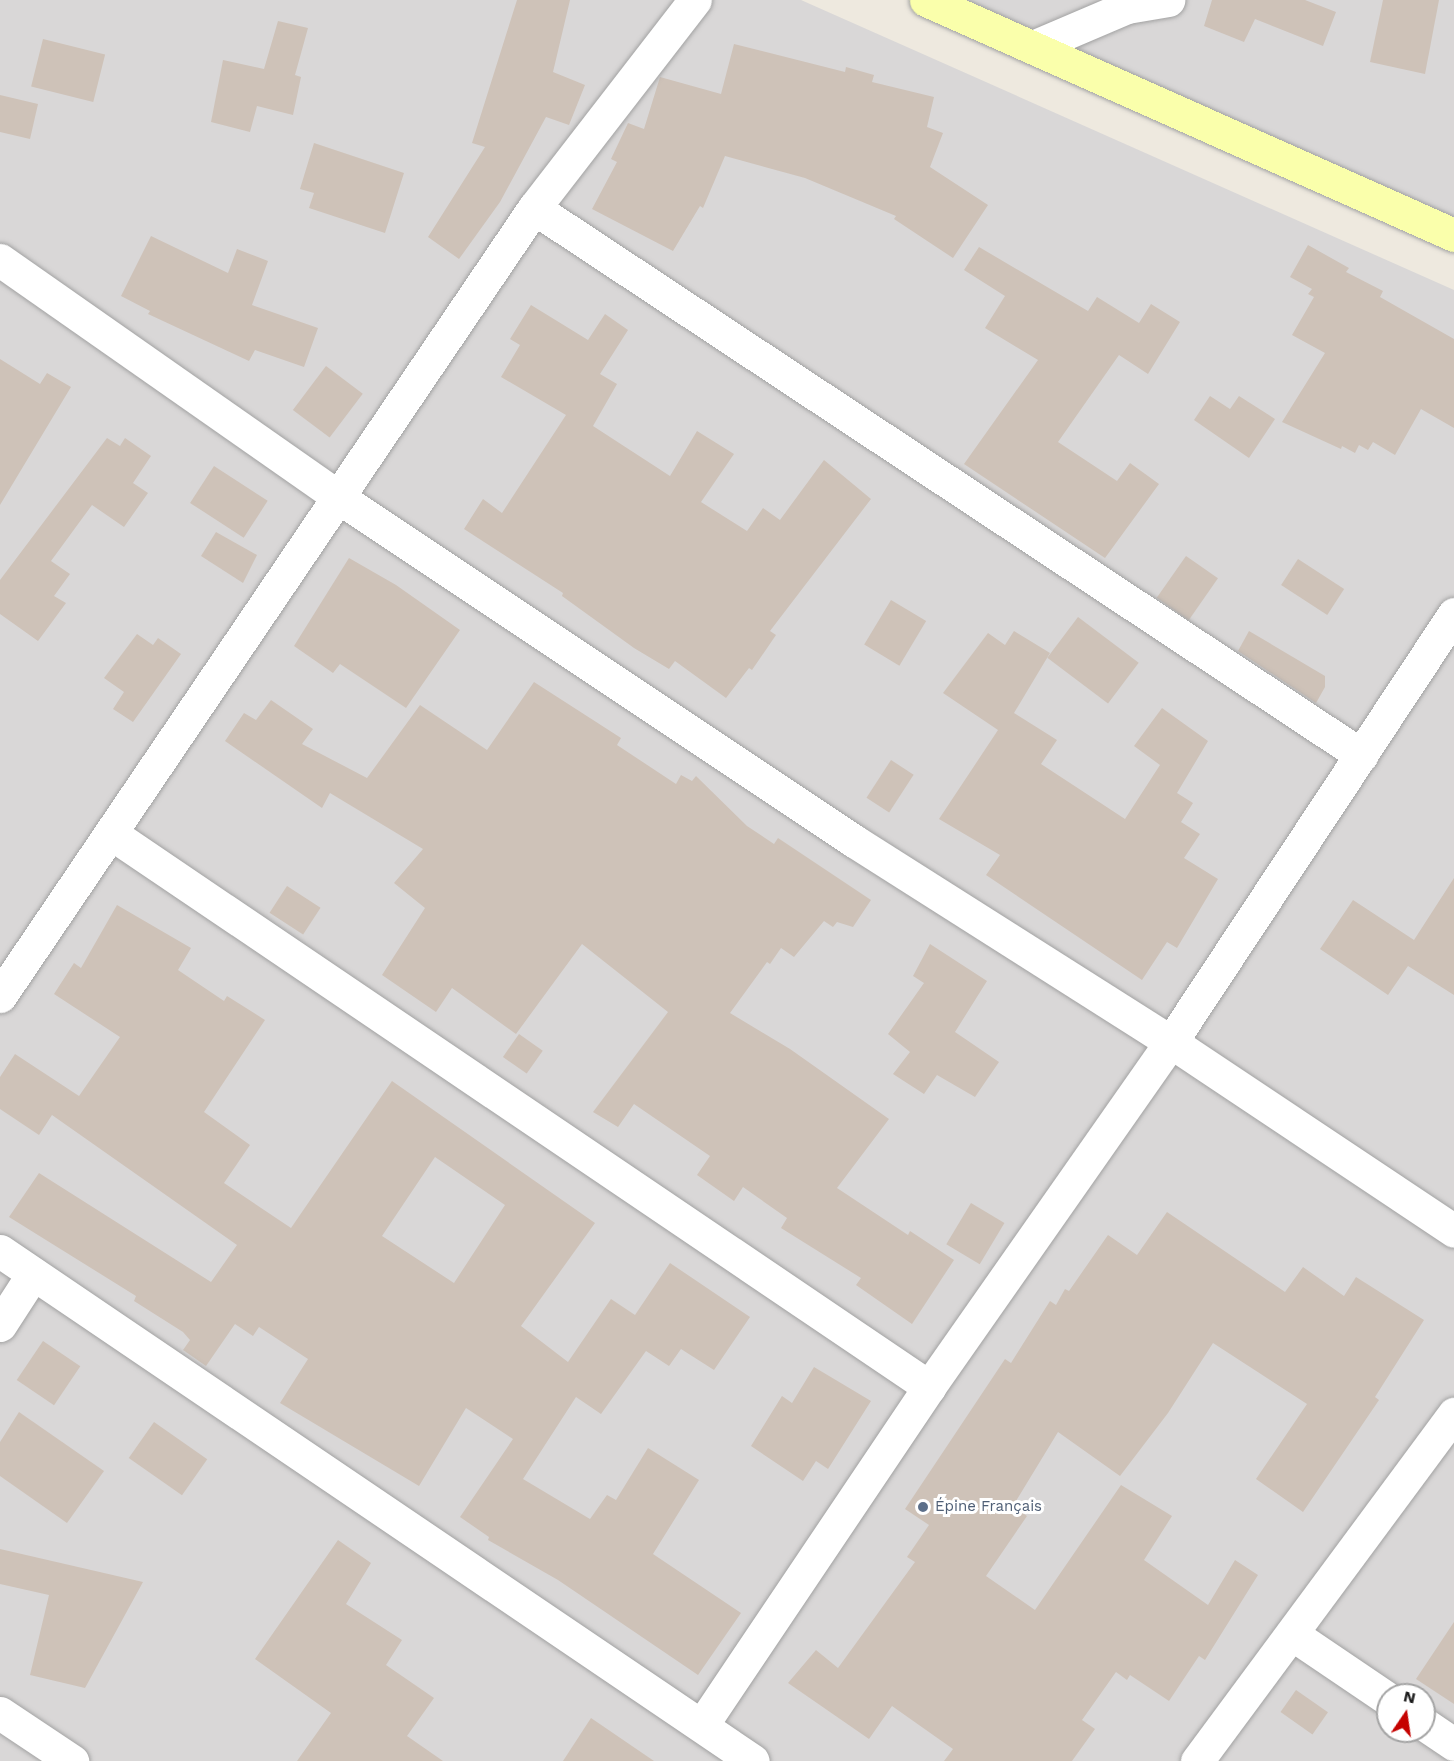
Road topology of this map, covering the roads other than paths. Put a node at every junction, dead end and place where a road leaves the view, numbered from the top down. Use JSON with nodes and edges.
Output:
{"nodes":[{"id":1,"x":695,"y":0,"type":"edge"},
{"id":2,"x":926,"y":0,"type":"edge"},
{"id":3,"x":1168,"y":0,"type":"edge"},
{"id":4,"x":1034,"y":47,"type":"junction"},
{"id":5,"x":534,"y":208,"type":"junction"},
{"id":6,"x":1454,"y":235,"type":"edge"},
{"id":7,"x":1,"y":262,"type":"edge"},
{"id":8,"x":341,"y":498,"type":"junction"},
{"id":9,"x":1454,"y":614,"type":"edge"},
{"id":10,"x":1362,"y":754,"type":"junction"},
{"id":11,"x":112,"y":834,"type":"junction"},
{"id":12,"x":0,"y":996,"type":"edge"},
{"id":13,"x":1171,"y":1042,"type":"junction"},
{"id":14,"x":1454,"y":1231,"type":"edge"},
{"id":15,"x":0,"y":1251,"type":"edge"},
{"id":16,"x":33,"y":1274,"type":"junction"},
{"id":17,"x":0,"y":1325,"type":"edge"},
{"id":18,"x":928,"y":1387,"type":"junction"},
{"id":19,"x":1454,"y":1414,"type":"edge"},
{"id":20,"x":1292,"y":1634,"type":"junction"},
{"id":21,"x":1376,"y":1691,"type":"edge"},
{"id":22,"x":0,"y":1713,"type":"edge"},
{"id":23,"x":702,"y":1725,"type":"junction"},
{"id":24,"x":1436,"y":1732,"type":"edge"},
{"id":25,"x":1454,"y":1744,"type":"edge"},
{"id":26,"x":72,"y":1761,"type":"edge"},
{"id":27,"x":753,"y":1761,"type":"edge"},
{"id":28,"x":1197,"y":1761,"type":"edge"}],
"edges":[{"from":1,"to":5,"type":"street"},
{"from":2,"to":4,"type":"street"},
{"from":3,"to":4,"type":"street"},
{"from":4,"to":6,"type":"street"},
{"from":5,"to":8,"type":"street"},
{"from":5,"to":10,"type":"street"},
{"from":7,"to":8,"type":"street"},
{"from":8,"to":11,"type":"street"},
{"from":8,"to":13,"type":"street"},
{"from":9,"to":10,"type":"street"},
{"from":10,"to":13,"type":"street"},
{"from":11,"to":12,"type":"street"},
{"from":11,"to":18,"type":"street"},
{"from":13,"to":14,"type":"street"},
{"from":13,"to":18,"type":"street"},
{"from":15,"to":16,"type":"street"},
{"from":16,"to":17,"type":"street"},
{"from":16,"to":23,"type":"street"},
{"from":18,"to":23,"type":"street"},
{"from":19,"to":20,"type":"street"},
{"from":20,"to":21,"type":"street"},
{"from":20,"to":28,"type":"street"},
{"from":22,"to":26,"type":"street"},
{"from":23,"to":27,"type":"street"},
{"from":24,"to":25,"type":"street"}]}
